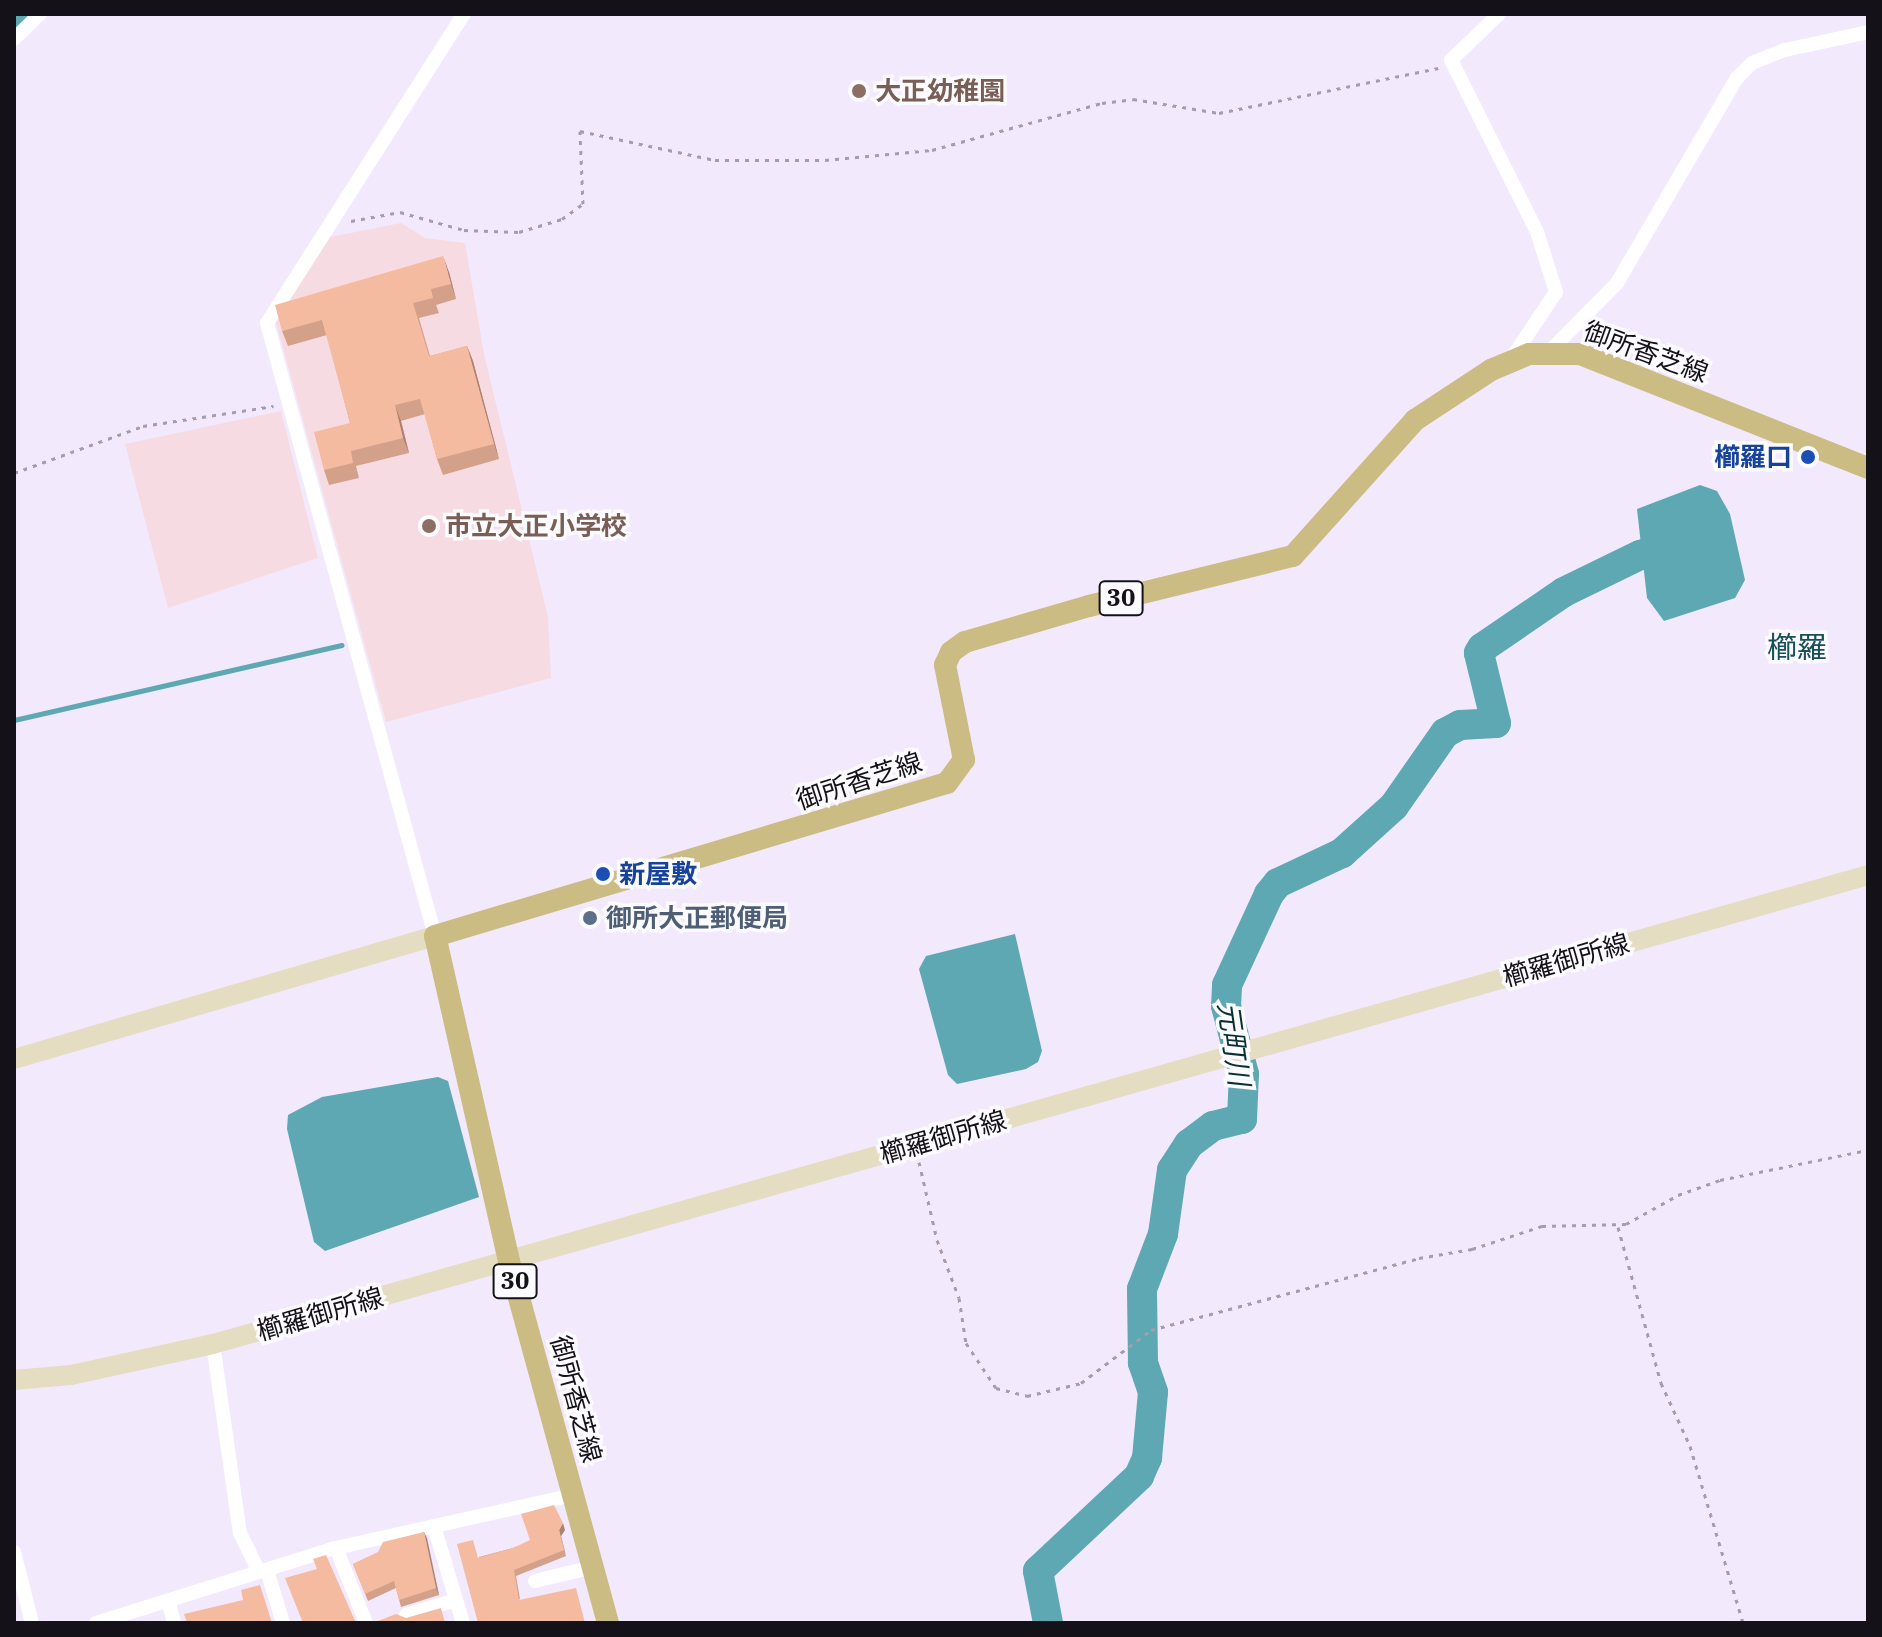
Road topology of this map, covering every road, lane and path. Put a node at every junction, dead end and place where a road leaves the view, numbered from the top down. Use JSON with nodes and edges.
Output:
{"nodes":[{"id":1,"x":40,"y":14,"type":"edge"},
{"id":2,"x":464,"y":14,"type":"edge"},
{"id":3,"x":1499,"y":14,"type":"edge"},
{"id":4,"x":1868,"y":32,"type":"edge"},
{"id":5,"x":14,"y":39,"type":"edge"},
{"id":6,"x":1451,"y":60,"type":"junction"},
{"id":7,"x":326,"y":229,"type":"junction"},
{"id":8,"x":1550,"y":351,"type":"junction"},
{"id":9,"x":1509,"y":361,"type":"junction"},
{"id":10,"x":289,"y":403,"type":"junction"},
{"id":11,"x":1868,"y":468,"type":"edge"},
{"id":12,"x":14,"y":473,"type":"edge"},
{"id":13,"x":1868,"y":875,"type":"edge"},
{"id":14,"x":435,"y":936,"type":"junction"},
{"id":15,"x":14,"y":1059,"type":"edge"},
{"id":16,"x":916,"y":1145,"type":"junction"},
{"id":17,"x":1868,"y":1150,"type":"edge"},
{"id":18,"x":1618,"y":1225,"type":"junction"},
{"id":19,"x":509,"y":1261,"type":"junction"},
{"id":20,"x":213,"y":1344,"type":"junction"},
{"id":21,"x":14,"y":1380,"type":"edge"},
{"id":22,"x":573,"y":1495,"type":"junction"},
{"id":23,"x":434,"y":1526,"type":"junction"},
{"id":24,"x":336,"y":1548,"type":"junction"},
{"id":25,"x":14,"y":1552,"type":"edge"},
{"id":26,"x":593,"y":1567,"type":"junction"},
{"id":27,"x":263,"y":1571,"type":"junction"},
{"id":28,"x":535,"y":1581,"type":"dead end"},
{"id":29,"x":456,"y":1600,"type":"junction"},
{"id":30,"x":169,"y":1604,"type":"junction"},
{"id":31,"x":406,"y":1615,"type":"edge"},
{"id":32,"x":32,"y":1623,"type":"edge"},
{"id":33,"x":96,"y":1623,"type":"edge"},
{"id":34,"x":174,"y":1623,"type":"edge"},
{"id":35,"x":283,"y":1623,"type":"edge"},
{"id":36,"x":366,"y":1623,"type":"edge"},
{"id":37,"x":463,"y":1623,"type":"edge"},
{"id":38,"x":608,"y":1623,"type":"edge"},
{"id":39,"x":1743,"y":1623,"type":"edge"}],
"edges":[{"from":1,"to":5,"type":"street"},
{"from":2,"to":7,"type":"street"},
{"from":3,"to":6,"type":"street"},
{"from":4,"to":8,"type":"street"},
{"from":6,"to":7,"type":"path"},
{"from":6,"to":9,"type":"street"},
{"from":7,"to":10,"type":"street"},
{"from":8,"to":9,"type":"main road","name":"御所香芝線","number":"30"},
{"from":8,"to":11,"type":"main road","name":"御所香芝線","number":"30"},
{"from":9,"to":14,"type":"main road","name":"御所香芝線","number":"30"},
{"from":10,"to":12,"type":"path"},
{"from":10,"to":14,"type":"street"},
{"from":13,"to":16,"type":"main road","name":"櫛羅御所線"},
{"from":14,"to":15,"type":"main road"},
{"from":14,"to":19,"type":"main road","name":"御所香芝線","number":"30"},
{"from":16,"to":18,"type":"path"},
{"from":16,"to":19,"type":"main road","name":"櫛羅御所線"},
{"from":17,"to":18,"type":"path"},
{"from":18,"to":39,"type":"path"},
{"from":19,"to":20,"type":"main road","name":"櫛羅御所線"},
{"from":19,"to":22,"type":"main road","name":"御所香芝線","number":"30"},
{"from":20,"to":21,"type":"main road","name":"櫛羅御所線"},
{"from":20,"to":27,"type":"street"},
{"from":22,"to":23,"type":"street"},
{"from":22,"to":26,"type":"main road","name":"御所香芝線","number":"30"},
{"from":23,"to":24,"type":"street"},
{"from":23,"to":29,"type":"street"},
{"from":24,"to":27,"type":"street"},
{"from":24,"to":36,"type":"street"},
{"from":25,"to":32,"type":"street"},
{"from":26,"to":28,"type":"street"},
{"from":26,"to":38,"type":"main road","name":"御所香芝線","number":"30"},
{"from":27,"to":30,"type":"street"},
{"from":27,"to":35,"type":"street"},
{"from":29,"to":31,"type":"street"},
{"from":29,"to":37,"type":"street"},
{"from":30,"to":33,"type":"street"},
{"from":30,"to":34,"type":"street"}]}
